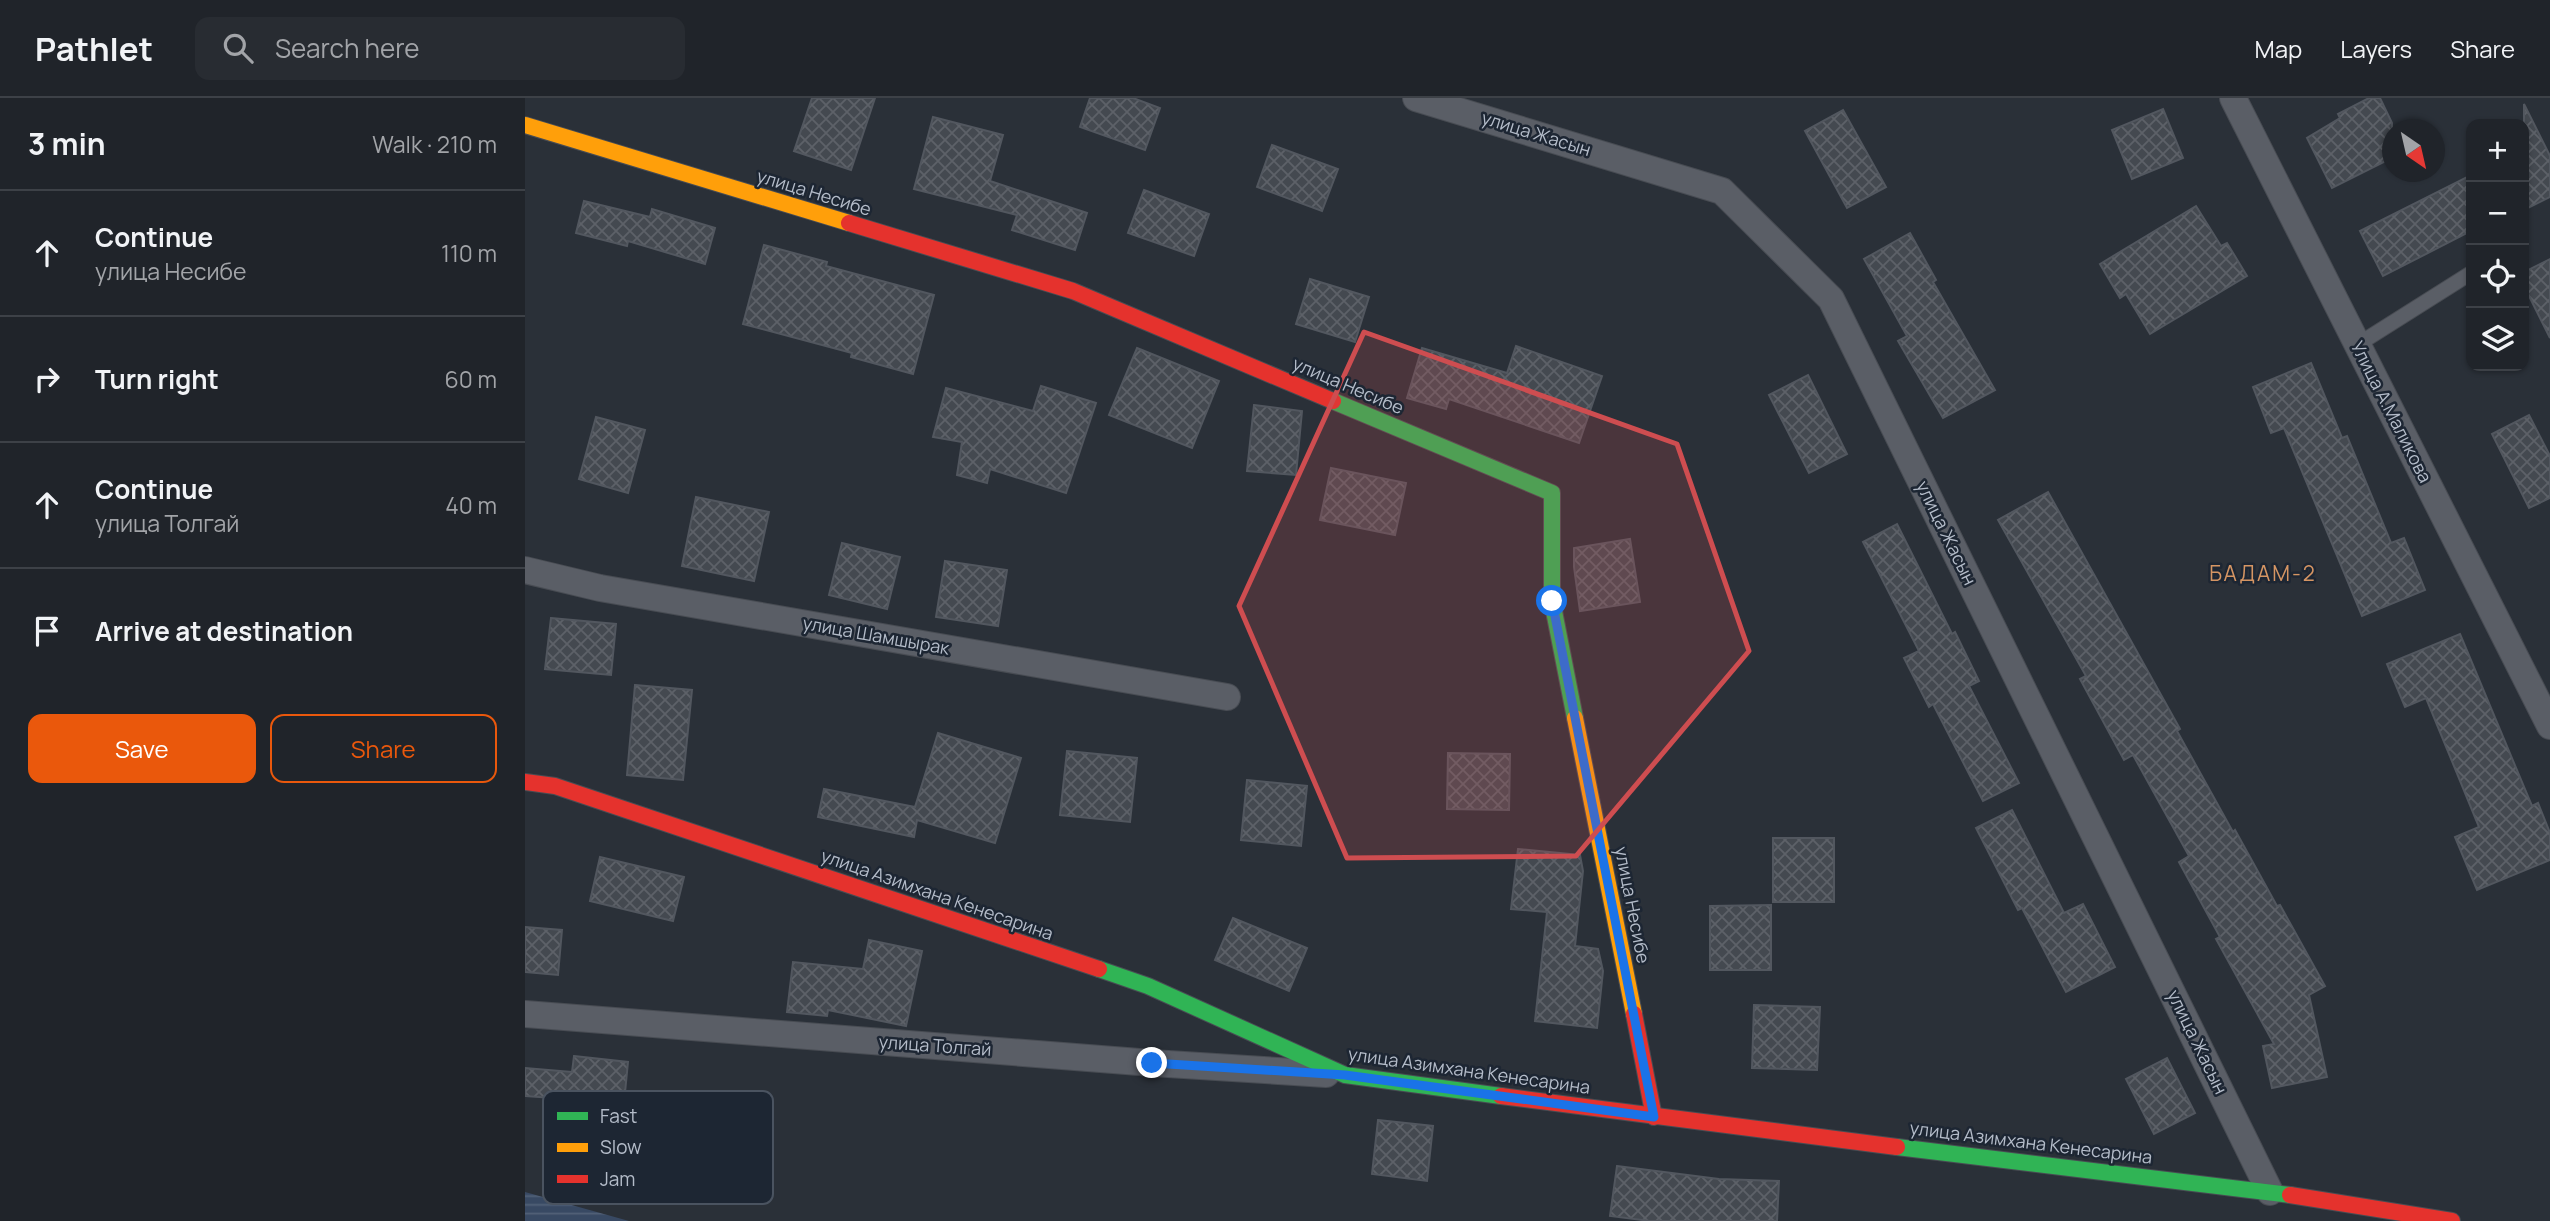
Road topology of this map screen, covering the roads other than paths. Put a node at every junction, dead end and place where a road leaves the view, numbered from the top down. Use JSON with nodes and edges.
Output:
{"nodes":[{"id":1,"x":1416,"y":98,"type":"edge"},
{"id":2,"x":2233,"y":98,"type":"edge"},
{"id":3,"x":525,"y":125,"type":"edge"},
{"id":4,"x":2466,"y":276,"type":"edge"},
{"id":5,"x":2357,"y":345,"type":"junction"},
{"id":6,"x":525,"y":570,"type":"edge"},
{"id":7,"x":1227,"y":697,"type":"dead end"},
{"id":8,"x":2550,"y":726,"type":"edge"},
{"id":9,"x":525,"y":782,"type":"edge"},
{"id":10,"x":525,"y":1014,"type":"edge"},
{"id":11,"x":1345,"y":1075,"type":"junction"},
{"id":12,"x":1654,"y":1117,"type":"junction"},
{"id":13,"x":2270,"y":1192,"type":"junction"},
{"id":14,"x":2452,"y":1221,"type":"edge"}],
"edges":[{"from":1,"to":13,"type":"street","name":"улица Жасын"},
{"from":2,"to":5,"type":"street","name":"Улица А.Маликова"},
{"from":3,"to":12,"type":"street","name":"улица Несибе"},
{"from":4,"to":5,"type":"lane"},
{"from":5,"to":8,"type":"street","name":"Улица А.Маликова"},
{"from":6,"to":7,"type":"street","name":"улица Шамшырак"},
{"from":9,"to":11,"type":"street","name":"улица Азимхана Кенесарина"},
{"from":10,"to":11,"type":"street","name":"улица Толгай"},
{"from":11,"to":12,"type":"street","name":"улица Азимхана Кенесарина"},
{"from":12,"to":13,"type":"street","name":"улица Азимхана Кенесарина"},
{"from":13,"to":14,"type":"street","name":"улица Азимхана Кенесарина"}]}
